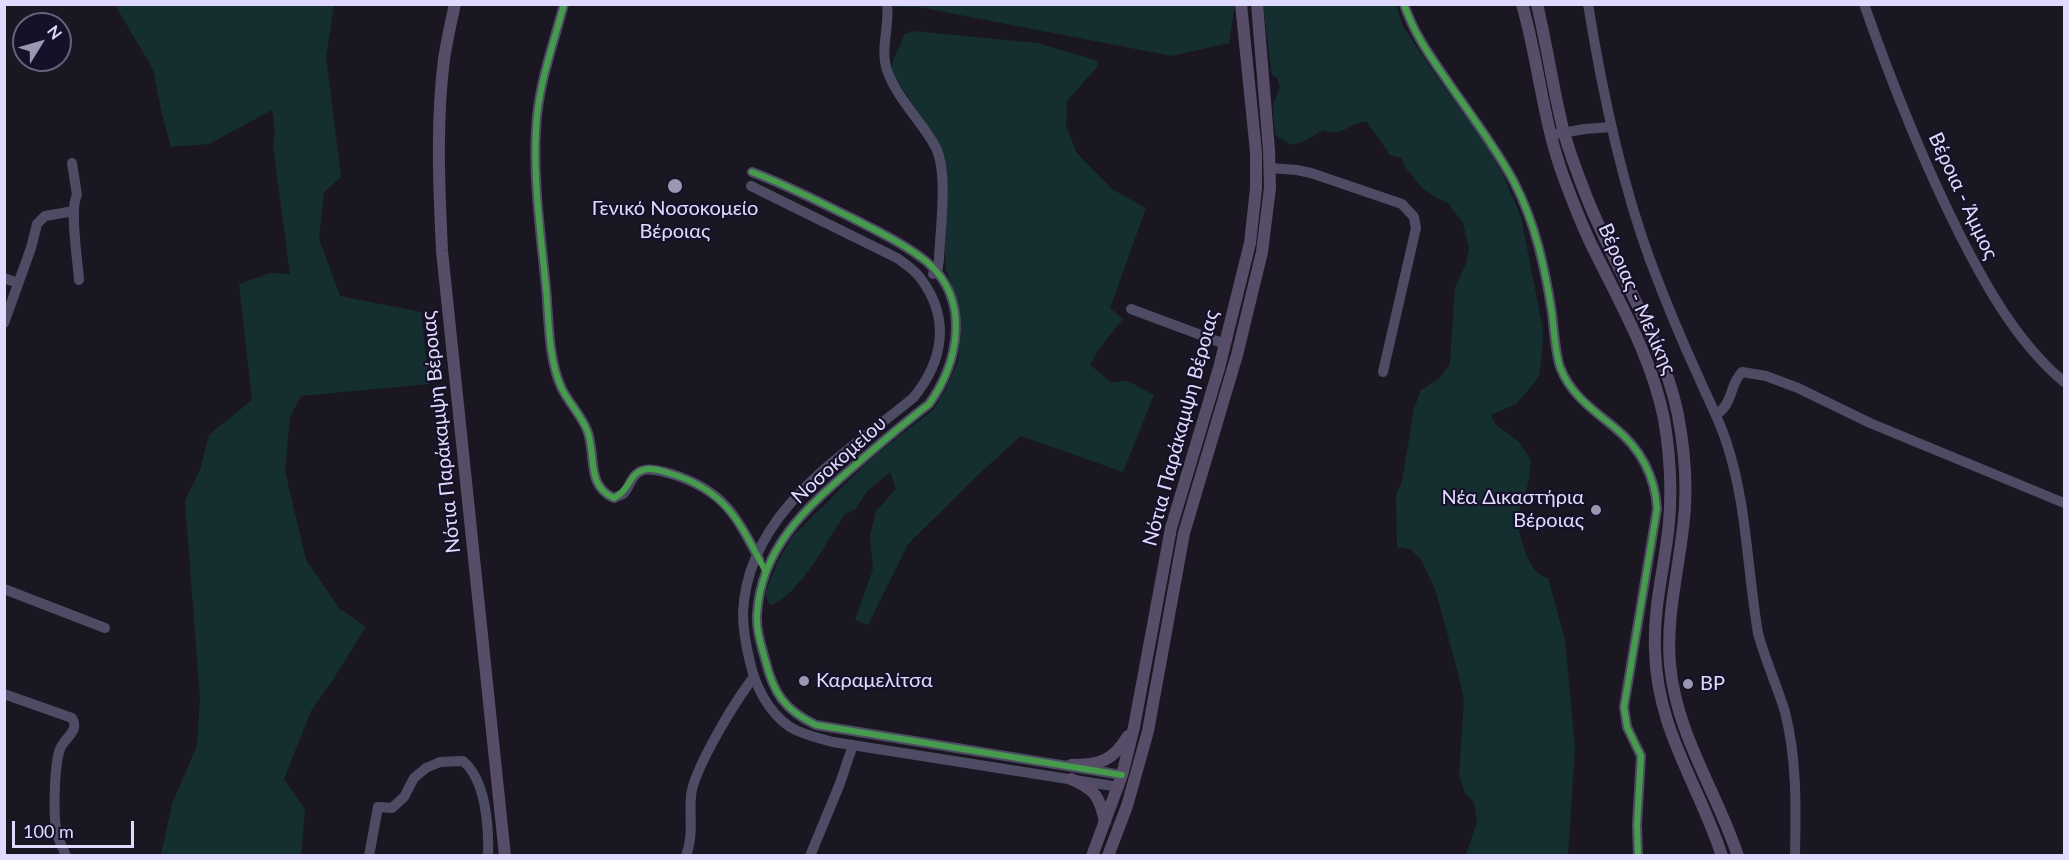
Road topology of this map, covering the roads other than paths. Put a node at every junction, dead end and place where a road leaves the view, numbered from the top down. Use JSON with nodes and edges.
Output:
{"nodes":[{"id":1,"x":455,"y":4,"type":"edge"},
{"id":2,"x":564,"y":4,"type":"edge"},
{"id":3,"x":887,"y":4,"type":"edge"},
{"id":4,"x":1241,"y":4,"type":"edge"},
{"id":5,"x":1257,"y":4,"type":"edge"},
{"id":6,"x":1404,"y":4,"type":"edge"},
{"id":7,"x":1522,"y":4,"type":"edge"},
{"id":8,"x":1537,"y":4,"type":"edge"},
{"id":9,"x":1588,"y":4,"type":"edge"},
{"id":10,"x":1864,"y":4,"type":"edge"},
{"id":11,"x":1611,"y":127,"type":"junction"},
{"id":12,"x":1564,"y":132,"type":"junction"},
{"id":13,"x":1550,"y":135,"type":"junction"},
{"id":14,"x":72,"y":163,"type":"dead end"},
{"id":15,"x":1269,"y":168,"type":"junction"},
{"id":16,"x":752,"y":172,"type":"dead end"},
{"id":17,"x":751,"y":186,"type":"dead end"},
{"id":18,"x":74,"y":211,"type":"junction"},
{"id":19,"x":937,"y":273,"type":"junction"},
{"id":20,"x":4,"y":278,"type":"edge"},
{"id":21,"x":921,"y":278,"type":"junction"},
{"id":22,"x":79,"y":280,"type":"dead end"},
{"id":23,"x":18,"y":283,"type":"junction"},
{"id":24,"x":1131,"y":309,"type":"dead end"},
{"id":25,"x":4,"y":323,"type":"edge"},
{"id":26,"x":1225,"y":344,"type":"junction"},
{"id":27,"x":1383,"y":372,"type":"dead end"},
{"id":28,"x":2064,"y":382,"type":"edge"},
{"id":29,"x":1716,"y":415,"type":"junction"},
{"id":30,"x":2064,"y":503,"type":"edge"},
{"id":31,"x":758,"y":556,"type":"junction"},
{"id":32,"x":766,"y":572,"type":"junction"},
{"id":33,"x":4,"y":589,"type":"edge"},
{"id":34,"x":105,"y":628,"type":"dead end"},
{"id":35,"x":754,"y":677,"type":"junction"},
{"id":36,"x":4,"y":694,"type":"edge"},
{"id":37,"x":1134,"y":727,"type":"junction"},
{"id":38,"x":853,"y":745,"type":"junction"},
{"id":39,"x":1071,"y":765,"type":"junction"},
{"id":40,"x":1071,"y":779,"type":"junction"},
{"id":41,"x":1121,"y":781,"type":"junction"},
{"id":42,"x":1133,"y":787,"type":"junction"},
{"id":43,"x":1105,"y":823,"type":"junction"},
{"id":44,"x":66,"y":855,"type":"edge"},
{"id":45,"x":369,"y":855,"type":"edge"},
{"id":46,"x":488,"y":855,"type":"edge"},
{"id":47,"x":505,"y":855,"type":"edge"},
{"id":48,"x":686,"y":855,"type":"edge"},
{"id":49,"x":810,"y":855,"type":"edge"},
{"id":50,"x":1092,"y":855,"type":"edge"},
{"id":51,"x":1108,"y":855,"type":"edge"},
{"id":52,"x":1638,"y":855,"type":"edge"},
{"id":53,"x":1722,"y":855,"type":"edge"},
{"id":54,"x":1738,"y":855,"type":"edge"},
{"id":55,"x":1795,"y":855,"type":"edge"}],
"edges":[{"from":1,"to":47,"type":"main road","name":"Νότια Παράκαμψη Βέροιας"},
{"from":2,"to":31,"type":"street"},
{"from":3,"to":19,"type":"street"},
{"from":4,"to":26,"type":"main road","name":"Νότια Παράκαμψη Βέροιας"},
{"from":5,"to":15,"type":"main road","name":"Νότια Παράκαμψη Βέροιας"},
{"from":6,"to":52,"type":"street"},
{"from":7,"to":13,"type":"main road","name":"Βέροιας - Μελίκης"},
{"from":8,"to":12,"type":"main road","name":"Βέροιας - Μελίκης"},
{"from":9,"to":11,"type":"street"},
{"from":10,"to":28,"type":"street","name":"Βέροια - Άμμος"},
{"from":11,"to":12,"type":"street"},
{"from":11,"to":29,"type":"street"},
{"from":12,"to":13,"type":"street"},
{"from":12,"to":54,"type":"main road","name":"Βέροιας - Μελίκης"},
{"from":13,"to":53,"type":"main road","name":"Βέροιας - Μελίκης"},
{"from":14,"to":18,"type":"street"},
{"from":15,"to":27,"type":"street"},
{"from":15,"to":42,"type":"main road","name":"Νότια Παράκαμψη Βέροιας"},
{"from":16,"to":19,"type":"street","name":"Νοσοκομείου"},
{"from":17,"to":21,"type":"street","name":"Νοσοκομείου"},
{"from":18,"to":22,"type":"street"},
{"from":18,"to":23,"type":"street"},
{"from":19,"to":21,"type":"street"},
{"from":19,"to":32,"type":"street","name":"Νοσοκομείου"},
{"from":20,"to":23,"type":"street"},
{"from":21,"to":31,"type":"street","name":"Νοσοκομείου"},
{"from":23,"to":25,"type":"street"},
{"from":24,"to":26,"type":"street"},
{"from":26,"to":37,"type":"main road","name":"Νότια Παράκαμψη Βέροιας"},
{"from":29,"to":30,"type":"street"},
{"from":29,"to":55,"type":"street"},
{"from":31,"to":32,"type":"street"},
{"from":31,"to":35,"type":"street","name":"Νοσοκομείου"},
{"from":32,"to":39,"type":"street","name":"Νοσοκομείου"},
{"from":33,"to":34,"type":"street"},
{"from":35,"to":38,"type":"street","name":"Νοσοκομείου"},
{"from":35,"to":48,"type":"street"},
{"from":36,"to":44,"type":"street"},
{"from":37,"to":39,"type":"main road"},
{"from":37,"to":41,"type":"main road","name":"Νότια Παράκαμψη Βέροιας"},
{"from":38,"to":40,"type":"street","name":"Νοσοκομείου"},
{"from":38,"to":49,"type":"street"},
{"from":39,"to":41,"type":"street","name":"Νοσοκομείου"},
{"from":40,"to":41,"type":"street","name":"Νοσοκομείου"},
{"from":40,"to":43,"type":"main road"},
{"from":41,"to":42,"type":"main road"},
{"from":41,"to":43,"type":"main road","name":"Νότια Παράκαμψη Βέροιας"},
{"from":42,"to":51,"type":"main road","name":"Νότια Παράκαμψη Βέροιας"},
{"from":43,"to":50,"type":"main road","name":"Νότια Παράκαμψη Βέροιας"},
{"from":45,"to":46,"type":"street"}]}
